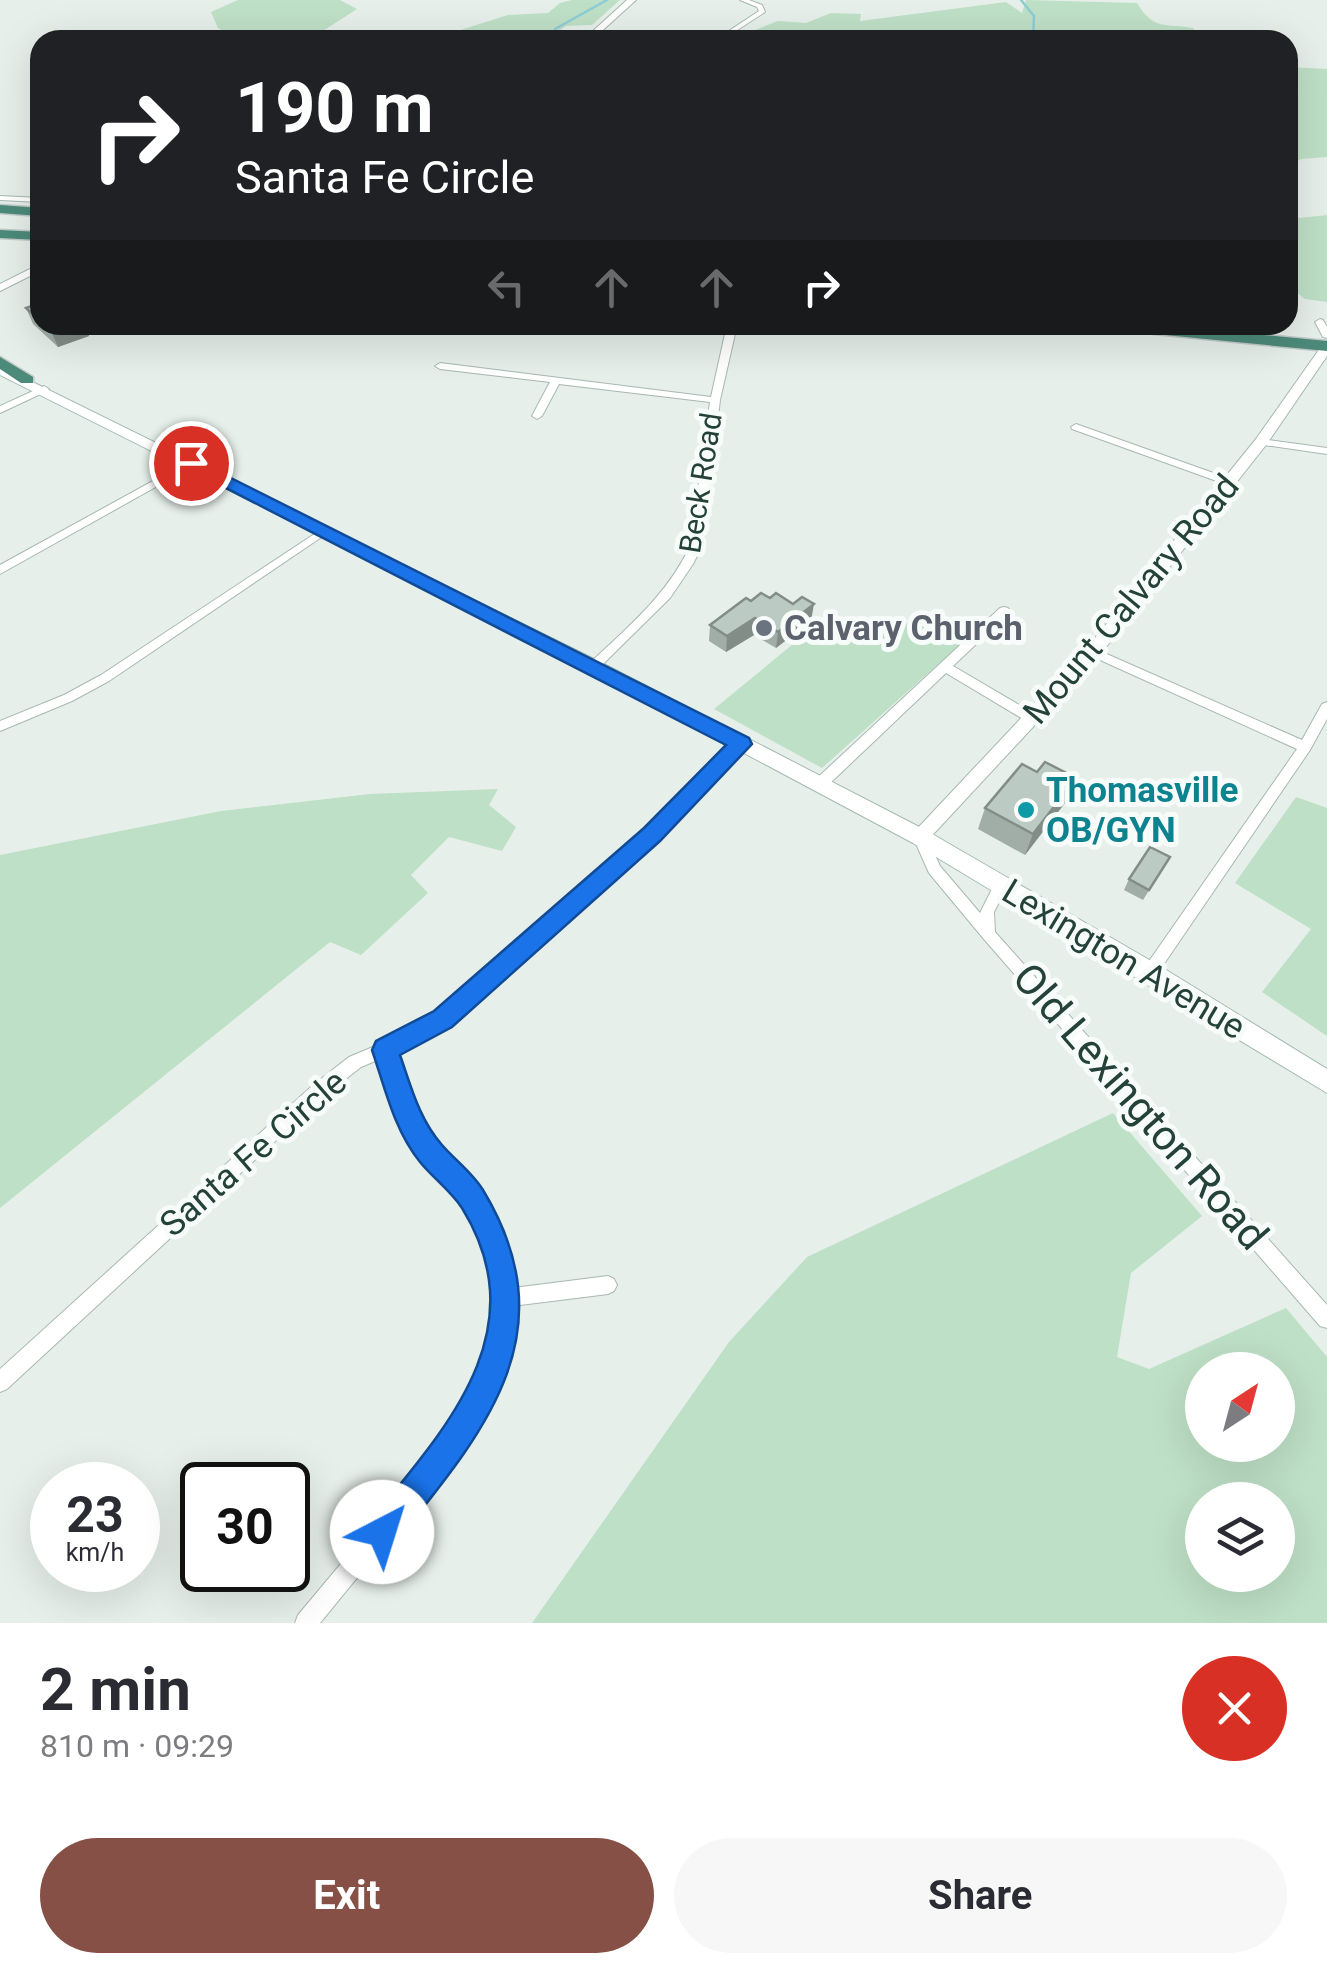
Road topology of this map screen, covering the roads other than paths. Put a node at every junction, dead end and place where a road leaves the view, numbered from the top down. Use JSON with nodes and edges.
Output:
{"nodes":[{"id":1,"x":632,"y":0,"type":"edge"},
{"id":2,"x":743,"y":0,"type":"edge"},
{"id":3,"x":598,"y":30,"type":"edge"},
{"id":4,"x":734,"y":30,"type":"edge"},
{"id":5,"x":0,"y":198,"type":"edge"},
{"id":6,"x":30,"y":200,"type":"edge"},
{"id":7,"x":0,"y":209,"type":"edge"},
{"id":8,"x":30,"y":211,"type":"edge"},
{"id":9,"x":0,"y":234,"type":"edge"},
{"id":10,"x":30,"y":236,"type":"edge"},
{"id":11,"x":30,"y":272,"type":"edge"},
{"id":12,"x":0,"y":288,"type":"edge"},
{"id":13,"x":1327,"y":323,"type":"edge"},
{"id":14,"x":730,"y":335,"type":"edge"},
{"id":15,"x":1247,"y":335,"type":"edge"},
{"id":16,"x":1288,"y":335,"type":"edge"},
{"id":17,"x":1327,"y":341,"type":"edge"},
{"id":18,"x":0,"y":362,"type":"edge"},
{"id":19,"x":440,"y":366,"type":"dead end"},
{"id":20,"x":0,"y":370,"type":"edge"},
{"id":21,"x":27,"y":380,"type":"junction"},
{"id":22,"x":556,"y":382,"type":"junction"},
{"id":23,"x":44,"y":389,"type":"junction"},
{"id":24,"x":716,"y":400,"type":"junction"},
{"id":25,"x":0,"y":410,"type":"edge"},
{"id":26,"x":536,"y":416,"type":"dead end"},
{"id":27,"x":1076,"y":427,"type":"dead end"},
{"id":28,"x":1261,"y":442,"type":"junction"},
{"id":29,"x":1327,"y":451,"type":"edge"},
{"id":30,"x":191,"y":463,"type":"junction"},
{"id":31,"x":1229,"y":482,"type":"junction"},
{"id":32,"x":325,"y":530,"type":"junction"},
{"id":33,"x":0,"y":570,"type":"edge"},
{"id":34,"x":1004,"y":611,"type":"dead end"},
{"id":35,"x":1094,"y":652,"type":"junction"},
{"id":36,"x":594,"y":666,"type":"junction"},
{"id":37,"x":943,"y":666,"type":"junction"},
{"id":38,"x":1327,"y":706,"type":"edge"},
{"id":39,"x":1033,"y":719,"type":"junction"},
{"id":40,"x":0,"y":726,"type":"edge"},
{"id":41,"x":741,"y":744,"type":"junction"},
{"id":42,"x":1304,"y":747,"type":"junction"},
{"id":43,"x":820,"y":784,"type":"junction"},
{"id":44,"x":920,"y":837,"type":"junction"},
{"id":45,"x":1001,"y":885,"type":"junction"},
{"id":46,"x":988,"y":934,"type":"junction"},
{"id":47,"x":1150,"y":972,"type":"junction"},
{"id":48,"x":385,"y":1050,"type":"junction"},
{"id":49,"x":1327,"y":1082,"type":"edge"},
{"id":50,"x":608,"y":1285,"type":"dead end"},
{"id":51,"x":503,"y":1298,"type":"junction"},
{"id":52,"x":1327,"y":1319,"type":"edge"},
{"id":53,"x":0,"y":1382,"type":"edge"},
{"id":54,"x":306,"y":1623,"type":"edge"}],
"edges":[{"from":1,"to":3,"type":"street"},
{"from":2,"to":4,"type":"street"},
{"from":5,"to":6,"type":"street"},
{"from":7,"to":8,"type":"highway"},
{"from":9,"to":10,"type":"highway"},
{"from":11,"to":12,"type":"street"},
{"from":13,"to":17,"type":"street"},
{"from":14,"to":24,"type":"street","name":"Beck Road"},
{"from":15,"to":17,"type":"highway"},
{"from":16,"to":17,"type":"highway"},
{"from":17,"to":28,"type":"street","name":"Mount Calvary Road"},
{"from":18,"to":21,"type":"highway"},
{"from":19,"to":22,"type":"street"},
{"from":20,"to":21,"type":"main road","name":"Lexington Avenue"},
{"from":21,"to":23,"type":"main road","name":"Lexington Avenue"},
{"from":22,"to":24,"type":"street"},
{"from":22,"to":26,"type":"street"},
{"from":23,"to":25,"type":"street"},
{"from":23,"to":30,"type":"main road","name":"Lexington Avenue"},
{"from":24,"to":36,"type":"street","name":"Beck Road"},
{"from":27,"to":31,"type":"street"},
{"from":28,"to":29,"type":"street"},
{"from":28,"to":31,"type":"street","name":"Mount Calvary Road"},
{"from":30,"to":32,"type":"main road","name":"Lexington Avenue"},
{"from":30,"to":33,"type":"street"},
{"from":31,"to":35,"type":"street","name":"Mount Calvary Road"},
{"from":32,"to":36,"type":"main road","name":"Lexington Avenue"},
{"from":32,"to":40,"type":"street"},
{"from":34,"to":37,"type":"street"},
{"from":35,"to":39,"type":"street","name":"Mount Calvary Road"},
{"from":35,"to":42,"type":"street"},
{"from":36,"to":41,"type":"main road","name":"Lexington Avenue"},
{"from":37,"to":39,"type":"street"},
{"from":37,"to":43,"type":"street"},
{"from":38,"to":42,"type":"street"},
{"from":39,"to":44,"type":"street","name":"Mount Calvary Road"},
{"from":41,"to":43,"type":"main road","name":"Lexington Avenue"},
{"from":41,"to":48,"type":"street","name":"Santa Fe Circle"},
{"from":42,"to":47,"type":"street"},
{"from":43,"to":44,"type":"main road","name":"Lexington Avenue"},
{"from":44,"to":45,"type":"main road","name":"Lexington Avenue"},
{"from":44,"to":46,"type":"street"},
{"from":45,"to":46,"type":"street","name":"Old Lexington Road"},
{"from":45,"to":47,"type":"main road","name":"Lexington Avenue"},
{"from":46,"to":52,"type":"street","name":"Old Lexington Road"},
{"from":47,"to":49,"type":"main road","name":"Lexington Avenue"},
{"from":48,"to":51,"type":"street"},
{"from":48,"to":53,"type":"street","name":"Santa Fe Circle"},
{"from":50,"to":51,"type":"street"},
{"from":51,"to":54,"type":"street"}]}
